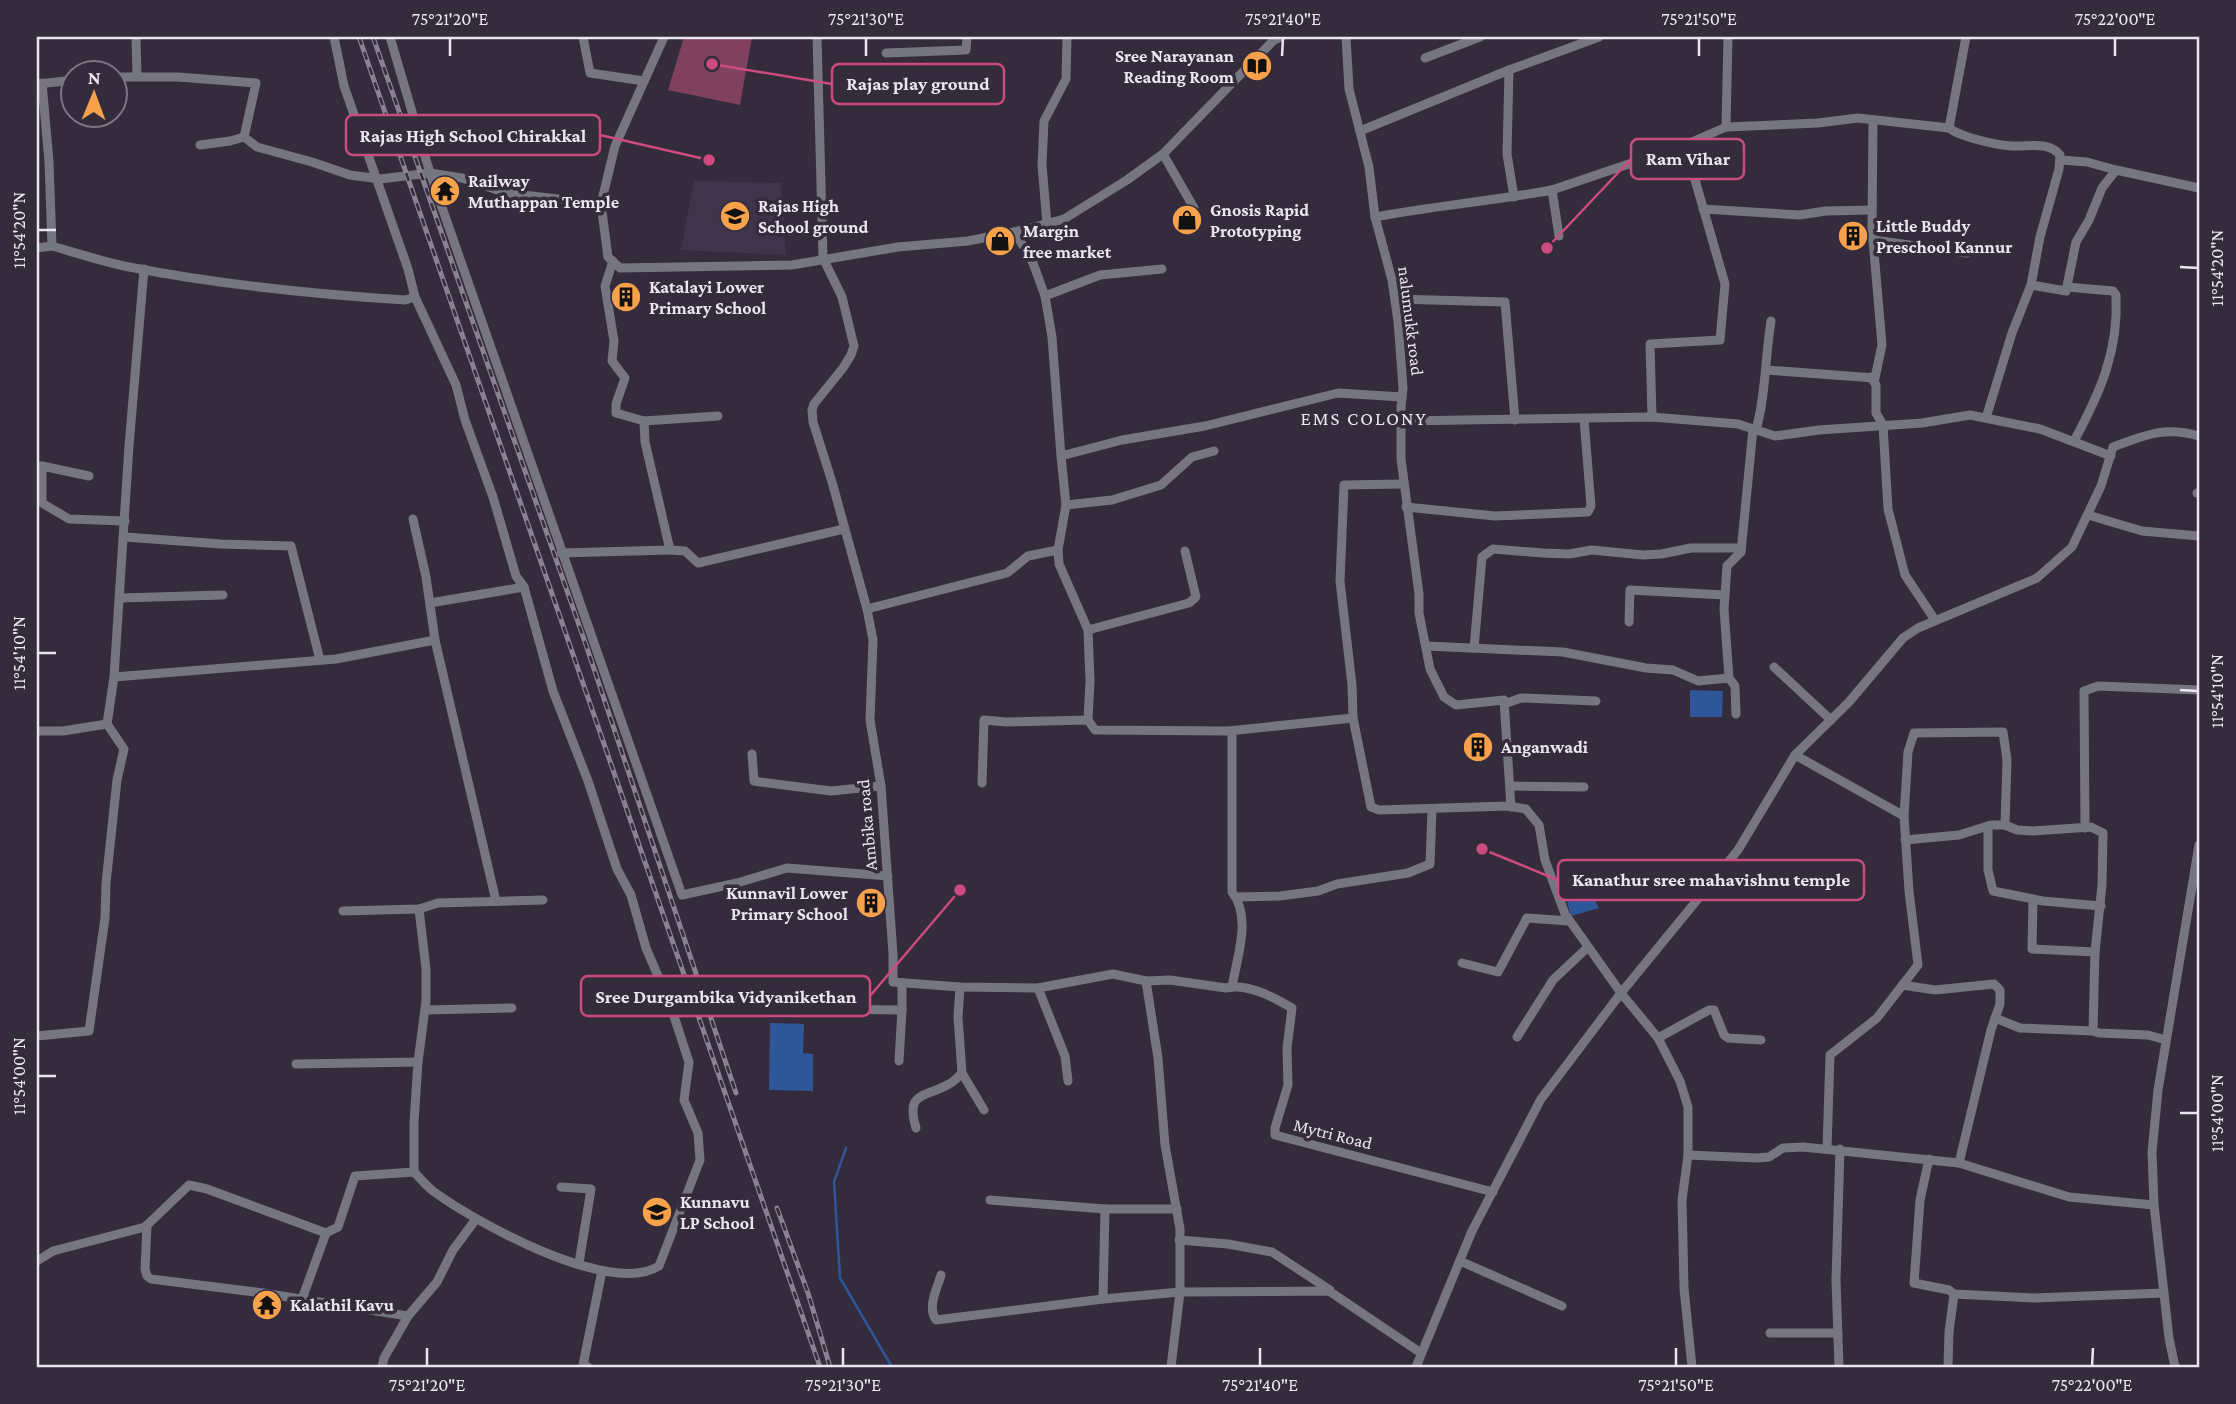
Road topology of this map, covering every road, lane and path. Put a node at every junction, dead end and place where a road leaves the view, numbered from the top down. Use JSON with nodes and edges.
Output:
{"nodes":[{"id":1,"x":136,"y":37,"type":"edge"},
{"id":2,"x":334,"y":37,"type":"edge"},
{"id":3,"x":390,"y":37,"type":"edge"},
{"id":4,"x":583,"y":37,"type":"edge"},
{"id":5,"x":664,"y":37,"type":"edge"},
{"id":6,"x":817,"y":37,"type":"edge"},
{"id":7,"x":967,"y":37,"type":"edge"},
{"id":8,"x":1067,"y":37,"type":"edge"},
{"id":9,"x":1282,"y":37,"type":"edge"},
{"id":10,"x":1346,"y":37,"type":"edge"},
{"id":11,"x":1480,"y":37,"type":"edge"},
{"id":12,"x":1599,"y":37,"type":"edge"},
{"id":13,"x":1728,"y":37,"type":"edge"},
{"id":14,"x":1966,"y":37,"type":"edge"},
{"id":15,"x":886,"y":53,"type":"dead end"},
{"id":16,"x":1425,"y":58,"type":"dead end"},
{"id":17,"x":1509,"y":70,"type":"junction"},
{"id":18,"x":130,"y":76,"type":"edge"},
{"id":19,"x":137,"y":76,"type":"junction"},
{"id":20,"x":644,"y":81,"type":"junction"},
{"id":21,"x":60,"y":82,"type":"edge"},
{"id":22,"x":40,"y":84,"type":"edge"},
{"id":23,"x":1873,"y":120,"type":"junction"},
{"id":24,"x":1727,"y":127,"type":"junction"},
{"id":25,"x":1949,"y":128,"type":"junction"},
{"id":26,"x":1360,"y":131,"type":"junction"},
{"id":27,"x":244,"y":137,"type":"junction"},
{"id":28,"x":200,"y":145,"type":"dead end"},
{"id":29,"x":1685,"y":145,"type":"junction"},
{"id":30,"x":1163,"y":154,"type":"junction"},
{"id":31,"x":2060,"y":160,"type":"junction"},
{"id":32,"x":2116,"y":170,"type":"junction"},
{"id":33,"x":430,"y":173,"type":"junction"},
{"id":34,"x":377,"y":178,"type":"junction"},
{"id":35,"x":2199,"y":188,"type":"edge"},
{"id":36,"x":1552,"y":190,"type":"junction"},
{"id":37,"x":1514,"y":197,"type":"junction"},
{"id":38,"x":601,"y":204,"type":"junction"},
{"id":39,"x":1194,"y":208,"type":"dead end"},
{"id":40,"x":1703,"y":209,"type":"junction"},
{"id":41,"x":1872,"y":210,"type":"junction"},
{"id":42,"x":1375,"y":217,"type":"junction"},
{"id":43,"x":1047,"y":223,"type":"junction"},
{"id":44,"x":1015,"y":232,"type":"junction"},
{"id":45,"x":1559,"y":236,"type":"dead end"},
{"id":46,"x":1873,"y":240,"type":"junction"},
{"id":47,"x":52,"y":246,"type":"junction"},
{"id":48,"x":37,"y":248,"type":"edge"},
{"id":49,"x":1967,"y":253,"type":"dead end"},
{"id":50,"x":824,"y":258,"type":"junction"},
{"id":51,"x":613,"y":261,"type":"junction"},
{"id":52,"x":144,"y":269,"type":"junction"},
{"id":53,"x":1162,"y":269,"type":"dead end"},
{"id":54,"x":2031,"y":285,"type":"junction"},
{"id":55,"x":2067,"y":287,"type":"junction"},
{"id":56,"x":1045,"y":296,"type":"junction"},
{"id":57,"x":415,"y":297,"type":"junction"},
{"id":58,"x":1395,"y":299,"type":"junction"},
{"id":59,"x":1771,"y":321,"type":"dead end"},
{"id":60,"x":1766,"y":370,"type":"junction"},
{"id":61,"x":1871,"y":377,"type":"junction"},
{"id":62,"x":1402,"y":397,"type":"junction"},
{"id":63,"x":718,"y":416,"type":"dead end"},
{"id":64,"x":1653,"y":417,"type":"junction"},
{"id":65,"x":1986,"y":418,"type":"junction"},
{"id":66,"x":1584,"y":419,"type":"junction"},
{"id":67,"x":1515,"y":420,"type":"junction"},
{"id":68,"x":644,"y":421,"type":"junction"},
{"id":69,"x":1401,"y":421,"type":"junction"},
{"id":70,"x":1883,"y":425,"type":"junction"},
{"id":71,"x":1754,"y":429,"type":"junction"},
{"id":72,"x":2199,"y":436,"type":"edge"},
{"id":73,"x":2074,"y":441,"type":"junction"},
{"id":74,"x":1214,"y":451,"type":"dead end"},
{"id":75,"x":1061,"y":456,"type":"junction"},
{"id":76,"x":2111,"y":456,"type":"junction"},
{"id":77,"x":39,"y":466,"type":"edge"},
{"id":78,"x":89,"y":476,"type":"dead end"},
{"id":79,"x":1403,"y":484,"type":"junction"},
{"id":80,"x":1066,"y":505,"type":"junction"},
{"id":81,"x":1406,"y":507,"type":"junction"},
{"id":82,"x":2088,"y":515,"type":"junction"},
{"id":83,"x":413,"y":519,"type":"dead end"},
{"id":84,"x":125,"y":521,"type":"junction"},
{"id":85,"x":844,"y":529,"type":"junction"},
{"id":86,"x":2199,"y":536,"type":"edge"},
{"id":87,"x":125,"y":537,"type":"junction"},
{"id":88,"x":1741,"y":548,"type":"junction"},
{"id":89,"x":670,"y":550,"type":"junction"},
{"id":90,"x":1058,"y":550,"type":"junction"},
{"id":91,"x":1185,"y":551,"type":"dead end"},
{"id":92,"x":561,"y":553,"type":"junction"},
{"id":93,"x":524,"y":587,"type":"junction"},
{"id":94,"x":223,"y":594,"type":"dead end"},
{"id":95,"x":1725,"y":595,"type":"junction"},
{"id":96,"x":120,"y":598,"type":"junction"},
{"id":97,"x":430,"y":603,"type":"junction"},
{"id":98,"x":867,"y":609,"type":"junction"},
{"id":99,"x":1935,"y":620,"type":"junction"},
{"id":100,"x":1629,"y":622,"type":"dead end"},
{"id":101,"x":1088,"y":630,"type":"junction"},
{"id":102,"x":435,"y":640,"type":"junction"},
{"id":103,"x":1426,"y":646,"type":"junction"},
{"id":104,"x":1474,"y":649,"type":"junction"},
{"id":105,"x":320,"y":660,"type":"junction"},
{"id":106,"x":1774,"y":667,"type":"dead end"},
{"id":107,"x":114,"y":677,"type":"junction"},
{"id":108,"x":1730,"y":678,"type":"junction"},
{"id":109,"x":2199,"y":690,"type":"edge"},
{"id":110,"x":1596,"y":701,"type":"dead end"},
{"id":111,"x":1504,"y":704,"type":"junction"},
{"id":112,"x":1736,"y":714,"type":"dead end"},
{"id":113,"x":1353,"y":718,"type":"junction"},
{"id":114,"x":1088,"y":720,"type":"junction"},
{"id":115,"x":1831,"y":720,"type":"junction"},
{"id":116,"x":107,"y":724,"type":"junction"},
{"id":117,"x":37,"y":731,"type":"edge"},
{"id":118,"x":1232,"y":731,"type":"junction"},
{"id":119,"x":752,"y":754,"type":"dead end"},
{"id":120,"x":1795,"y":755,"type":"junction"},
{"id":121,"x":982,"y":783,"type":"dead end"},
{"id":122,"x":881,"y":786,"type":"junction"},
{"id":123,"x":1510,"y":786,"type":"junction"},
{"id":124,"x":1584,"y":787,"type":"dead end"},
{"id":125,"x":1511,"y":807,"type":"junction"},
{"id":126,"x":1432,"y":810,"type":"junction"},
{"id":127,"x":1904,"y":816,"type":"junction"},
{"id":128,"x":2005,"y":825,"type":"junction"},
{"id":129,"x":1988,"y":826,"type":"junction"},
{"id":130,"x":2085,"y":828,"type":"junction"},
{"id":131,"x":1905,"y":840,"type":"junction"},
{"id":132,"x":2199,"y":845,"type":"edge"},
{"id":133,"x":888,"y":876,"type":"junction"},
{"id":134,"x":1236,"y":897,"type":"junction"},
{"id":135,"x":2033,"y":899,"type":"junction"},
{"id":136,"x":543,"y":900,"type":"dead end"},
{"id":137,"x":495,"y":901,"type":"junction"},
{"id":138,"x":2101,"y":906,"type":"junction"},
{"id":139,"x":419,"y":909,"type":"junction"},
{"id":140,"x":343,"y":911,"type":"dead end"},
{"id":141,"x":1569,"y":921,"type":"junction"},
{"id":142,"x":1588,"y":947,"type":"junction"},
{"id":143,"x":2095,"y":952,"type":"junction"},
{"id":144,"x":1462,"y":963,"type":"dead end"},
{"id":145,"x":1146,"y":981,"type":"junction"},
{"id":146,"x":902,"y":983,"type":"junction"},
{"id":147,"x":1902,"y":985,"type":"junction"},
{"id":148,"x":1232,"y":987,"type":"junction"},
{"id":149,"x":960,"y":988,"type":"junction"},
{"id":150,"x":1038,"y":988,"type":"junction"},
{"id":151,"x":1621,"y":993,"type":"junction"},
{"id":152,"x":512,"y":1008,"type":"dead end"},
{"id":153,"x":814,"y":1009,"type":"dead end"},
{"id":154,"x":425,"y":1010,"type":"junction"},
{"id":155,"x":902,"y":1010,"type":"junction"},
{"id":156,"x":1995,"y":1018,"type":"junction"},
{"id":157,"x":2092,"y":1031,"type":"junction"},
{"id":158,"x":37,"y":1036,"type":"edge"},
{"id":159,"x":1517,"y":1037,"type":"dead end"},
{"id":160,"x":1658,"y":1038,"type":"junction"},
{"id":161,"x":1761,"y":1040,"type":"dead end"},
{"id":162,"x":2166,"y":1040,"type":"junction"},
{"id":163,"x":899,"y":1061,"type":"dead end"},
{"id":164,"x":418,"y":1062,"type":"junction"},
{"id":165,"x":296,"y":1064,"type":"dead end"},
{"id":166,"x":962,"y":1073,"type":"junction"},
{"id":167,"x":1068,"y":1081,"type":"dead end"},
{"id":168,"x":984,"y":1110,"type":"dead end"},
{"id":169,"x":916,"y":1128,"type":"dead end"},
{"id":170,"x":1827,"y":1149,"type":"junction"},
{"id":171,"x":1840,"y":1149,"type":"junction"},
{"id":172,"x":1688,"y":1156,"type":"junction"},
{"id":173,"x":1928,"y":1158,"type":"junction"},
{"id":174,"x":1959,"y":1163,"type":"junction"},
{"id":175,"x":414,"y":1172,"type":"junction"},
{"id":176,"x":561,"y":1187,"type":"dead end"},
{"id":177,"x":1493,"y":1192,"type":"junction"},
{"id":178,"x":990,"y":1200,"type":"dead end"},
{"id":179,"x":2154,"y":1205,"type":"junction"},
{"id":180,"x":1105,"y":1209,"type":"junction"},
{"id":181,"x":1177,"y":1209,"type":"junction"},
{"id":182,"x":476,"y":1219,"type":"junction"},
{"id":183,"x":147,"y":1225,"type":"junction"},
{"id":184,"x":326,"y":1233,"type":"junction"},
{"id":185,"x":1179,"y":1240,"type":"junction"},
{"id":186,"x":37,"y":1261,"type":"edge"},
{"id":187,"x":1460,"y":1261,"type":"junction"},
{"id":188,"x":579,"y":1263,"type":"junction"},
{"id":189,"x":602,"y":1271,"type":"junction"},
{"id":190,"x":941,"y":1275,"type":"dead end"},
{"id":191,"x":1180,"y":1292,"type":"junction"},
{"id":192,"x":2164,"y":1293,"type":"junction"},
{"id":193,"x":1954,"y":1294,"type":"junction"},
{"id":194,"x":302,"y":1299,"type":"junction"},
{"id":195,"x":1103,"y":1299,"type":"junction"},
{"id":196,"x":1562,"y":1306,"type":"dead end"},
{"id":197,"x":408,"y":1316,"type":"junction"},
{"id":198,"x":1770,"y":1333,"type":"dead end"},
{"id":199,"x":1838,"y":1333,"type":"junction"},
{"id":200,"x":1421,"y":1353,"type":"junction"},
{"id":201,"x":385,"y":1366,"type":"edge"},
{"id":202,"x":588,"y":1367,"type":"edge"},
{"id":203,"x":1171,"y":1367,"type":"edge"},
{"id":204,"x":1416,"y":1367,"type":"edge"},
{"id":205,"x":1692,"y":1367,"type":"edge"},
{"id":206,"x":1839,"y":1367,"type":"edge"},
{"id":207,"x":1948,"y":1367,"type":"edge"},
{"id":208,"x":2175,"y":1367,"type":"edge"}],
"edges":[{"from":1,"to":19,"type":"street"},
{"from":2,"to":34,"type":"street"},
{"from":3,"to":33,"type":"street"},
{"from":4,"to":20,"type":"street"},
{"from":5,"to":20,"type":"street"},
{"from":6,"to":50,"type":"street"},
{"from":7,"to":15,"type":"street"},
{"from":8,"to":43,"type":"street"},
{"from":9,"to":30,"type":"street"},
{"from":10,"to":26,"type":"street","name":"nalumukk road"},
{"from":11,"to":16,"type":"street"},
{"from":12,"to":17,"type":"street"},
{"from":13,"to":24,"type":"street"},
{"from":14,"to":25,"type":"street"},
{"from":17,"to":26,"type":"street"},
{"from":17,"to":37,"type":"street"},
{"from":18,"to":19,"type":"street"},
{"from":19,"to":27,"type":"street"},
{"from":20,"to":38,"type":"street"},
{"from":21,"to":22,"type":"street"},
{"from":22,"to":47,"type":"street"},
{"from":23,"to":24,"type":"street"},
{"from":23,"to":25,"type":"street"},
{"from":23,"to":41,"type":"street"},
{"from":24,"to":29,"type":"street"},
{"from":25,"to":31,"type":"street"},
{"from":26,"to":42,"type":"street","name":"nalumukk road"},
{"from":27,"to":28,"type":"street"},
{"from":27,"to":34,"type":"street"},
{"from":29,"to":36,"type":"street"},
{"from":29,"to":40,"type":"street"},
{"from":30,"to":39,"type":"street"},
{"from":30,"to":43,"type":"street"},
{"from":31,"to":32,"type":"street"},
{"from":31,"to":54,"type":"street"},
{"from":32,"to":35,"type":"street"},
{"from":32,"to":55,"type":"street"},
{"from":33,"to":34,"type":"street"},
{"from":33,"to":38,"type":"street"},
{"from":33,"to":92,"type":"street"},
{"from":34,"to":57,"type":"street"},
{"from":36,"to":37,"type":"street"},
{"from":36,"to":45,"type":"street"},
{"from":37,"to":42,"type":"street"},
{"from":38,"to":51,"type":"street"},
{"from":40,"to":41,"type":"street"},
{"from":40,"to":64,"type":"street"},
{"from":41,"to":46,"type":"street"},
{"from":42,"to":58,"type":"street","name":"nalumukk road"},
{"from":43,"to":44,"type":"street"},
{"from":44,"to":50,"type":"street"},
{"from":44,"to":56,"type":"street"},
{"from":46,"to":49,"type":"street"},
{"from":46,"to":61,"type":"street"},
{"from":47,"to":48,"type":"street"},
{"from":47,"to":52,"type":"street"},
{"from":50,"to":51,"type":"street"},
{"from":50,"to":85,"type":"street","name":"Ambika road"},
{"from":51,"to":68,"type":"street"},
{"from":52,"to":57,"type":"street"},
{"from":52,"to":84,"type":"street"},
{"from":53,"to":56,"type":"street"},
{"from":54,"to":55,"type":"street"},
{"from":54,"to":65,"type":"street"},
{"from":55,"to":73,"type":"street"},
{"from":56,"to":75,"type":"street"},
{"from":57,"to":93,"type":"street"},
{"from":58,"to":62,"type":"street","name":"nalumukk road"},
{"from":58,"to":67,"type":"street"},
{"from":59,"to":60,"type":"street"},
{"from":60,"to":61,"type":"street"},
{"from":60,"to":71,"type":"street"},
{"from":61,"to":70,"type":"street"},
{"from":62,"to":69,"type":"street","name":"nalumukk road"},
{"from":62,"to":75,"type":"street"},
{"from":63,"to":68,"type":"street"},
{"from":64,"to":66,"type":"street"},
{"from":64,"to":71,"type":"street"},
{"from":65,"to":70,"type":"street"},
{"from":65,"to":73,"type":"street"},
{"from":66,"to":67,"type":"street"},
{"from":66,"to":81,"type":"street"},
{"from":67,"to":69,"type":"street"},
{"from":68,"to":89,"type":"street"},
{"from":69,"to":79,"type":"street","name":"nalumukk road"},
{"from":70,"to":71,"type":"street"},
{"from":70,"to":99,"type":"street"},
{"from":71,"to":88,"type":"street"},
{"from":72,"to":76,"type":"street"},
{"from":73,"to":76,"type":"street"},
{"from":74,"to":80,"type":"street"},
{"from":75,"to":80,"type":"street"},
{"from":76,"to":82,"type":"street"},
{"from":77,"to":78,"type":"street"},
{"from":77,"to":84,"type":"street"},
{"from":79,"to":81,"type":"street","name":"nalumukk road"},
{"from":79,"to":113,"type":"street"},
{"from":80,"to":90,"type":"street"},
{"from":81,"to":103,"type":"street","name":"nalumukk road"},
{"from":82,"to":86,"type":"street"},
{"from":82,"to":99,"type":"street"},
{"from":83,"to":97,"type":"street"},
{"from":84,"to":87,"type":"street"},
{"from":85,"to":89,"type":"street"},
{"from":85,"to":98,"type":"street","name":"Ambika road"},
{"from":87,"to":96,"type":"street"},
{"from":87,"to":105,"type":"street"},
{"from":88,"to":95,"type":"street"},
{"from":88,"to":104,"type":"street"},
{"from":89,"to":92,"type":"street"},
{"from":90,"to":98,"type":"street"},
{"from":90,"to":101,"type":"street"},
{"from":91,"to":101,"type":"street"},
{"from":92,"to":133,"type":"street"},
{"from":93,"to":97,"type":"street"},
{"from":93,"to":189,"type":"street"},
{"from":94,"to":96,"type":"street"},
{"from":95,"to":100,"type":"street"},
{"from":95,"to":108,"type":"street"},
{"from":96,"to":107,"type":"street"},
{"from":97,"to":102,"type":"street"},
{"from":98,"to":122,"type":"street","name":"Ambika road"},
{"from":99,"to":115,"type":"street"},
{"from":101,"to":114,"type":"street"},
{"from":102,"to":105,"type":"street"},
{"from":102,"to":137,"type":"street"},
{"from":103,"to":104,"type":"street"},
{"from":103,"to":111,"type":"street","name":"nalumukk road"},
{"from":104,"to":108,"type":"street"},
{"from":105,"to":107,"type":"street"},
{"from":106,"to":115,"type":"street"},
{"from":107,"to":116,"type":"street"},
{"from":108,"to":112,"type":"street"},
{"from":109,"to":130,"type":"street"},
{"from":110,"to":111,"type":"street","name":"nalumukk road"},
{"from":111,"to":123,"type":"street"},
{"from":113,"to":118,"type":"street"},
{"from":113,"to":126,"type":"street"},
{"from":114,"to":118,"type":"street"},
{"from":114,"to":121,"type":"street"},
{"from":115,"to":120,"type":"street"},
{"from":116,"to":117,"type":"street"},
{"from":116,"to":158,"type":"street"},
{"from":118,"to":134,"type":"street"},
{"from":119,"to":122,"type":"street"},
{"from":120,"to":127,"type":"street"},
{"from":120,"to":151,"type":"street"},
{"from":122,"to":133,"type":"street","name":"Ambika road"},
{"from":123,"to":124,"type":"street"},
{"from":123,"to":125,"type":"street"},
{"from":125,"to":126,"type":"street"},
{"from":125,"to":141,"type":"street"},
{"from":126,"to":134,"type":"street"},
{"from":127,"to":128,"type":"street"},
{"from":127,"to":131,"type":"street"},
{"from":128,"to":129,"type":"street"},
{"from":128,"to":130,"type":"street"},
{"from":129,"to":131,"type":"street"},
{"from":129,"to":135,"type":"street"},
{"from":130,"to":138,"type":"street"},
{"from":131,"to":147,"type":"street"},
{"from":132,"to":162,"type":"street"},
{"from":133,"to":146,"type":"street","name":"Ambika road"},
{"from":134,"to":148,"type":"street"},
{"from":135,"to":138,"type":"street"},
{"from":135,"to":143,"type":"street"},
{"from":136,"to":137,"type":"street"},
{"from":137,"to":139,"type":"street"},
{"from":138,"to":143,"type":"street"},
{"from":139,"to":140,"type":"street"},
{"from":139,"to":154,"type":"street"},
{"from":141,"to":142,"type":"street"},
{"from":141,"to":144,"type":"street"},
{"from":142,"to":151,"type":"street"},
{"from":142,"to":159,"type":"street"},
{"from":143,"to":157,"type":"street"},
{"from":145,"to":148,"type":"street","name":"Mytri Road"},
{"from":145,"to":150,"type":"street"},
{"from":145,"to":181,"type":"street"},
{"from":146,"to":149,"type":"street"},
{"from":146,"to":155,"type":"street"},
{"from":147,"to":156,"type":"street"},
{"from":147,"to":170,"type":"street"},
{"from":148,"to":177,"type":"street","name":"Mytri Road"},
{"from":149,"to":150,"type":"street"},
{"from":149,"to":166,"type":"street"},
{"from":150,"to":167,"type":"street"},
{"from":151,"to":160,"type":"street"},
{"from":151,"to":177,"type":"street"},
{"from":152,"to":154,"type":"street"},
{"from":153,"to":155,"type":"street"},
{"from":154,"to":164,"type":"street"},
{"from":155,"to":163,"type":"street"},
{"from":156,"to":157,"type":"street"},
{"from":156,"to":174,"type":"street"},
{"from":157,"to":162,"type":"street"},
{"from":160,"to":161,"type":"street"},
{"from":160,"to":172,"type":"street"},
{"from":162,"to":179,"type":"street"},
{"from":164,"to":165,"type":"street"},
{"from":164,"to":175,"type":"street"},
{"from":166,"to":168,"type":"street"},
{"from":166,"to":169,"type":"street"},
{"from":170,"to":171,"type":"street"},
{"from":170,"to":172,"type":"street"},
{"from":171,"to":173,"type":"street"},
{"from":171,"to":199,"type":"street"},
{"from":172,"to":205,"type":"street"},
{"from":173,"to":174,"type":"street"},
{"from":173,"to":193,"type":"street"},
{"from":174,"to":179,"type":"street"},
{"from":175,"to":182,"type":"street"},
{"from":175,"to":184,"type":"street"},
{"from":176,"to":188,"type":"street"},
{"from":177,"to":187,"type":"street"},
{"from":178,"to":180,"type":"street"},
{"from":179,"to":192,"type":"street"},
{"from":180,"to":181,"type":"street"},
{"from":180,"to":195,"type":"street"},
{"from":181,"to":185,"type":"street"},
{"from":182,"to":188,"type":"street"},
{"from":182,"to":197,"type":"street"},
{"from":183,"to":184,"type":"street"},
{"from":183,"to":186,"type":"street"},
{"from":183,"to":194,"type":"street"},
{"from":184,"to":194,"type":"street"},
{"from":185,"to":191,"type":"street"},
{"from":185,"to":200,"type":"street"},
{"from":187,"to":196,"type":"street"},
{"from":187,"to":200,"type":"street"},
{"from":188,"to":189,"type":"street"},
{"from":189,"to":202,"type":"street"},
{"from":190,"to":195,"type":"street"},
{"from":191,"to":195,"type":"street"},
{"from":191,"to":200,"type":"street"},
{"from":191,"to":203,"type":"street"},
{"from":192,"to":193,"type":"street"},
{"from":192,"to":208,"type":"street"},
{"from":193,"to":207,"type":"street"},
{"from":194,"to":197,"type":"street"},
{"from":197,"to":201,"type":"street"},
{"from":198,"to":199,"type":"street"},
{"from":199,"to":206,"type":"street"},
{"from":200,"to":204,"type":"street"}]}
